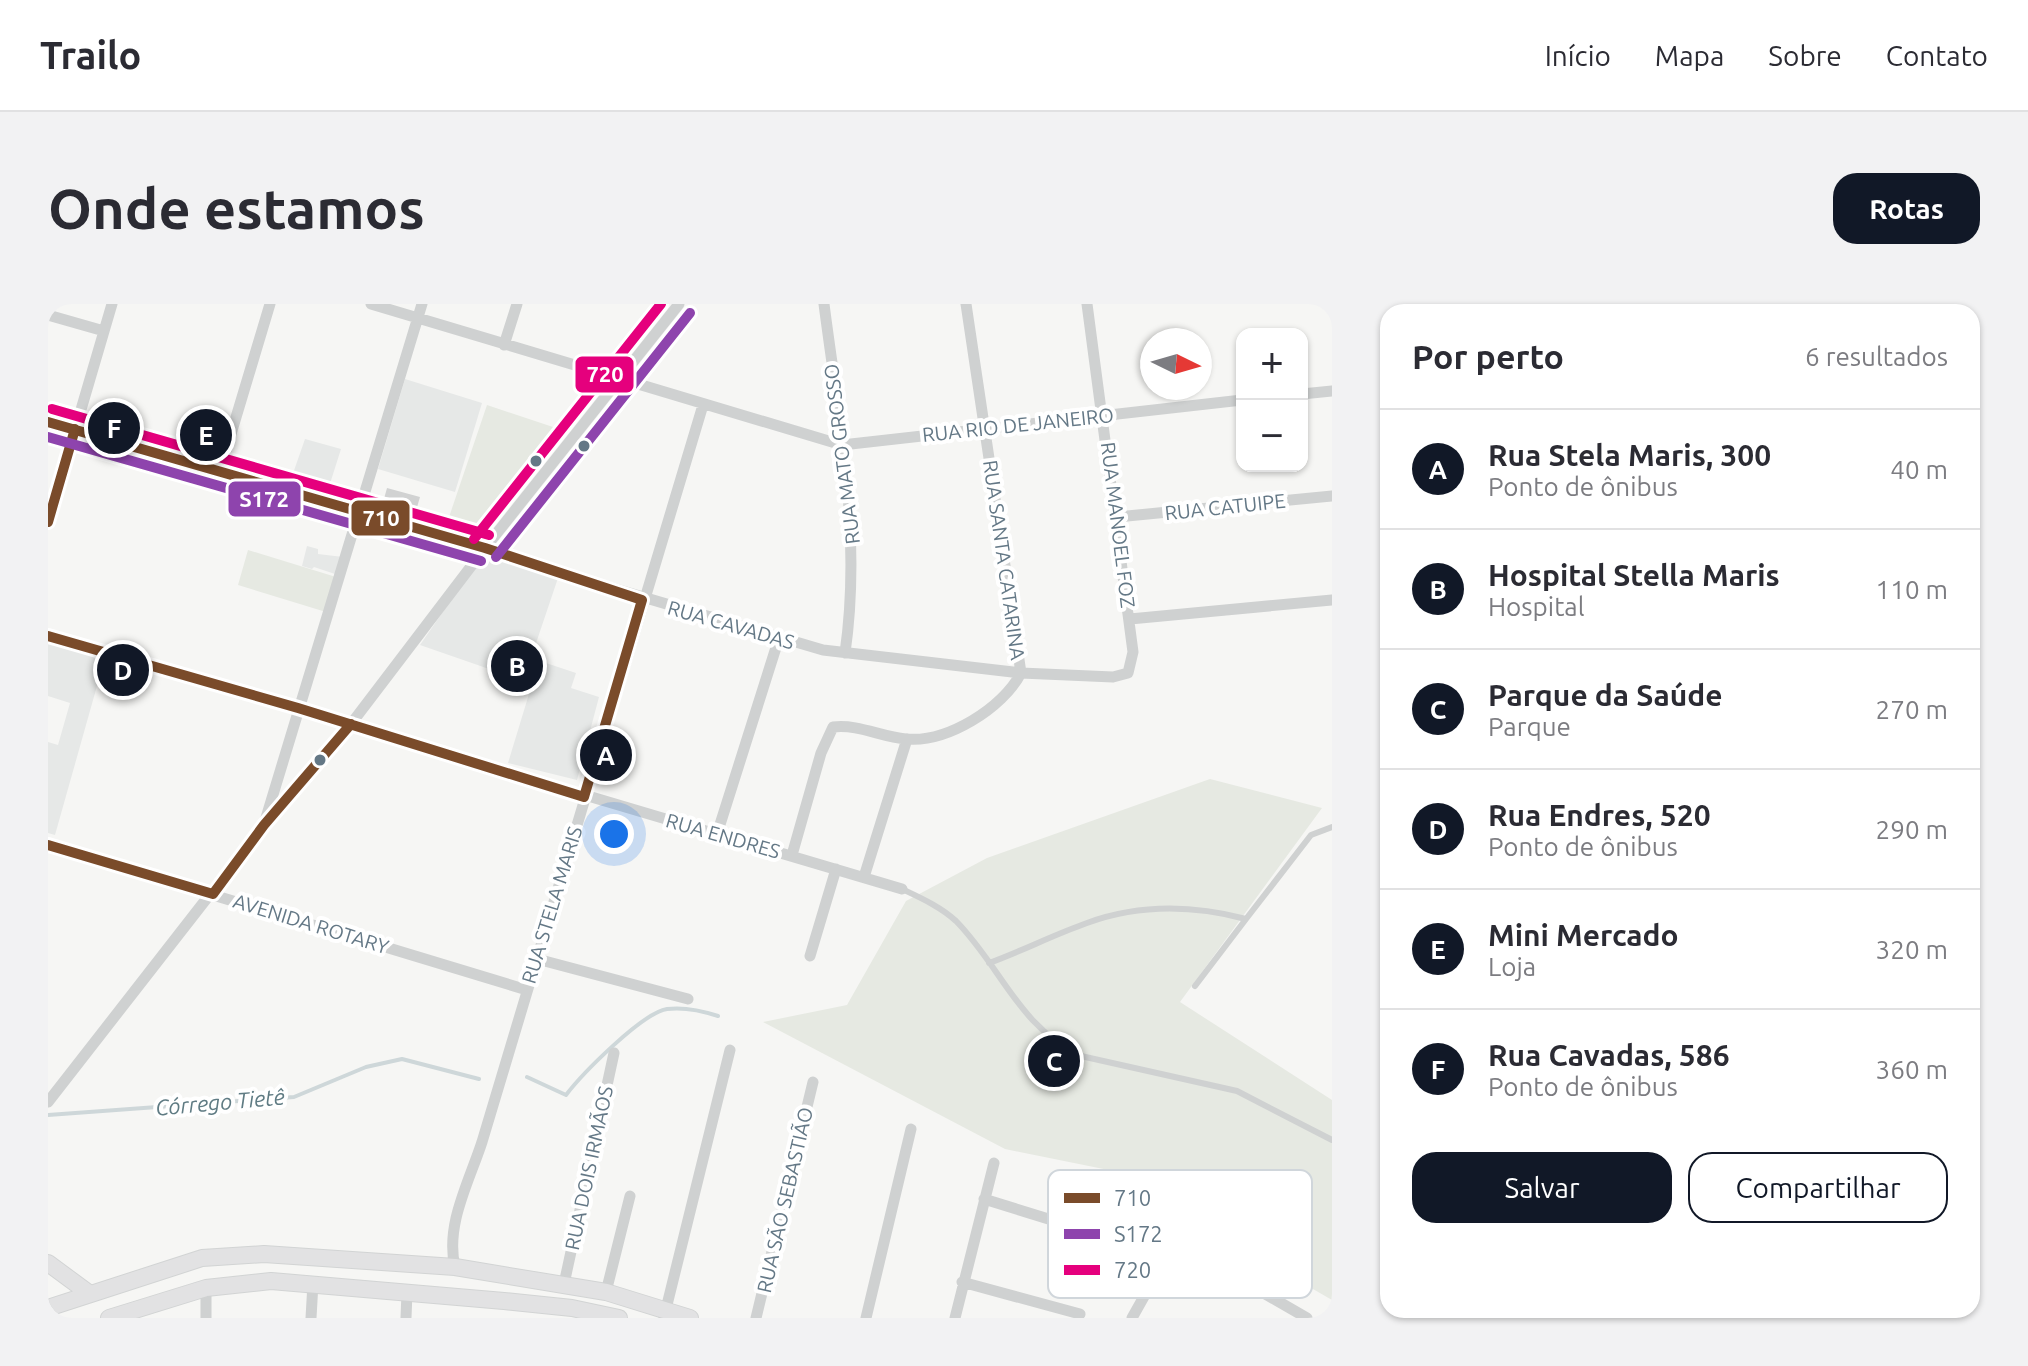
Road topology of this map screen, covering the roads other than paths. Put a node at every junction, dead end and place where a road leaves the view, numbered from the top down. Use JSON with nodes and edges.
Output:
{"nodes":[{"id":1,"x":112,"y":304,"type":"edge"},
{"id":2,"x":270,"y":304,"type":"edge"},
{"id":3,"x":371,"y":304,"type":"edge"},
{"id":4,"x":422,"y":304,"type":"edge"},
{"id":5,"x":517,"y":304,"type":"edge"},
{"id":6,"x":679,"y":304,"type":"edge"},
{"id":7,"x":824,"y":304,"type":"edge"},
{"id":8,"x":966,"y":304,"type":"edge"},
{"id":9,"x":1087,"y":304,"type":"edge"},
{"id":10,"x":48,"y":315,"type":"edge"},
{"id":11,"x":417,"y":319,"type":"junction"},
{"id":12,"x":104,"y":331,"type":"junction"},
{"id":13,"x":504,"y":345,"type":"junction"},
{"id":14,"x":618,"y":380,"type":"junction"},
{"id":15,"x":1332,"y":391,"type":"edge"},
{"id":16,"x":1308,"y":393,"type":"edge"},
{"id":17,"x":1236,"y":401,"type":"edge"},
{"id":18,"x":703,"y":405,"type":"junction"},
{"id":19,"x":1104,"y":415,"type":"junction"},
{"id":20,"x":48,"y":422,"type":"edge"},
{"id":21,"x":984,"y":428,"type":"junction"},
{"id":22,"x":75,"y":429,"type":"junction"},
{"id":23,"x":842,"y":445,"type":"junction"},
{"id":24,"x":219,"y":474,"type":"junction"},
{"id":25,"x":1332,"y":496,"type":"edge"},
{"id":26,"x":360,"y":514,"type":"junction"},
{"id":27,"x":1117,"y":517,"type":"junction"},
{"id":28,"x":48,"y":522,"type":"edge"},
{"id":29,"x":485,"y":548,"type":"junction"},
{"id":30,"x":642,"y":600,"type":"junction"},
{"id":31,"x":1332,"y":600,"type":"edge"},
{"id":32,"x":1130,"y":619,"type":"junction"},
{"id":33,"x":48,"y":636,"type":"edge"},
{"id":34,"x":779,"y":638,"type":"junction"},
{"id":35,"x":1133,"y":652,"type":"joint"},
{"id":36,"x":845,"y":653,"type":"junction"},
{"id":37,"x":1021,"y":673,"type":"junction"},
{"id":38,"x":298,"y":708,"type":"junction"},
{"id":39,"x":351,"y":724,"type":"junction"},
{"id":40,"x":907,"y":739,"type":"junction"},
{"id":41,"x":584,"y":797,"type":"junction"},
{"id":42,"x":264,"y":825,"type":"junction"},
{"id":43,"x":1332,"y":827,"type":"edge"},
{"id":44,"x":717,"y":834,"type":"junction"},
{"id":45,"x":48,"y":845,"type":"edge"},
{"id":46,"x":792,"y":855,"type":"junction"},
{"id":47,"x":836,"y":869,"type":"junction"},
{"id":48,"x":864,"y":877,"type":"junction"},
{"id":49,"x":902,"y":889,"type":"joint"},
{"id":50,"x":213,"y":894,"type":"junction"},
{"id":51,"x":1246,"y":919,"type":"junction"},
{"id":52,"x":810,"y":956,"type":"dead end"},
{"id":53,"x":537,"y":959,"type":"junction"},
{"id":54,"x":989,"y":963,"type":"junction"},
{"id":55,"x":1195,"y":986,"type":"dead end"},
{"id":56,"x":527,"y":990,"type":"junction"},
{"id":57,"x":688,"y":999,"type":"dead end"},
{"id":58,"x":730,"y":1050,"type":"dead end"},
{"id":59,"x":614,"y":1053,"type":"dead end"},
{"id":60,"x":813,"y":1082,"type":"dead end"},
{"id":61,"x":48,"y":1102,"type":"edge"},
{"id":62,"x":911,"y":1129,"type":"dead end"},
{"id":63,"x":1332,"y":1140,"type":"edge"},
{"id":64,"x":994,"y":1163,"type":"dead end"},
{"id":65,"x":630,"y":1196,"type":"dead end"},
{"id":66,"x":984,"y":1199,"type":"junction"},
{"id":67,"x":1048,"y":1219,"type":"edge"},
{"id":68,"x":48,"y":1263,"type":"edge"},
{"id":69,"x":455,"y":1267,"type":"junction"},
{"id":70,"x":962,"y":1282,"type":"junction"},
{"id":71,"x":313,"y":1283,"type":"junction"},
{"id":72,"x":564,"y":1284,"type":"junction"},
{"id":73,"x":206,"y":1288,"type":"junction"},
{"id":74,"x":407,"y":1292,"type":"junction"},
{"id":75,"x":606,"y":1292,"type":"junction"},
{"id":76,"x":90,"y":1294,"type":"junction"},
{"id":77,"x":1143,"y":1298,"type":"edge"},
{"id":78,"x":1270,"y":1298,"type":"edge"},
{"id":79,"x":1282,"y":1305,"type":"junction"},
{"id":80,"x":48,"y":1308,"type":"edge"},
{"id":81,"x":665,"y":1314,"type":"edge"},
{"id":82,"x":1080,"y":1314,"type":"dead end"},
{"id":83,"x":109,"y":1318,"type":"edge"},
{"id":84,"x":206,"y":1318,"type":"edge"},
{"id":85,"x":311,"y":1318,"type":"edge"},
{"id":86,"x":406,"y":1318,"type":"edge"},
{"id":87,"x":619,"y":1318,"type":"edge"},
{"id":88,"x":690,"y":1318,"type":"edge"},
{"id":89,"x":756,"y":1318,"type":"edge"},
{"id":90,"x":866,"y":1318,"type":"edge"},
{"id":91,"x":955,"y":1318,"type":"edge"},
{"id":92,"x":1132,"y":1318,"type":"edge"},
{"id":93,"x":1275,"y":1318,"type":"edge"},
{"id":94,"x":1307,"y":1318,"type":"edge"}],
"edges":[{"from":1,"to":12,"type":"street"},
{"from":2,"to":24,"type":"street"},
{"from":3,"to":11,"type":"street"},
{"from":4,"to":11,"type":"street"},
{"from":5,"to":13,"type":"street"},
{"from":6,"to":14,"type":"street"},
{"from":7,"to":23,"type":"street","name":"RUA MATO GROSSO"},
{"from":8,"to":21,"type":"street","name":"RUA SANTA CATARINA"},
{"from":9,"to":19,"type":"street","name":"RUA MANOEL FOZ"},
{"from":10,"to":12,"type":"street"},
{"from":11,"to":13,"type":"street"},
{"from":11,"to":26,"type":"street"},
{"from":12,"to":22,"type":"street"},
{"from":13,"to":14,"type":"street"},
{"from":14,"to":18,"type":"street"},
{"from":14,"to":29,"type":"street"},
{"from":15,"to":16,"type":"street"},
{"from":17,"to":19,"type":"street","name":"RUA RIO DE JANEIRO"},
{"from":18,"to":23,"type":"street"},
{"from":18,"to":30,"type":"street","name":"RUA STELA MARIS"},
{"from":19,"to":21,"type":"street","name":"RUA RIO DE JANEIRO"},
{"from":19,"to":27,"type":"street","name":"RUA MANOEL FOZ"},
{"from":20,"to":22,"type":"street","name":"RUA CAVADAS"},
{"from":21,"to":23,"type":"street","name":"RUA RIO DE JANEIRO"},
{"from":21,"to":37,"type":"street","name":"RUA SANTA CATARINA"},
{"from":22,"to":24,"type":"street","name":"RUA CAVADAS"},
{"from":22,"to":28,"type":"street"},
{"from":23,"to":36,"type":"street","name":"RUA MATO GROSSO"},
{"from":24,"to":26,"type":"street","name":"RUA CAVADAS"},
{"from":25,"to":27,"type":"street","name":"RUA CATUIPE"},
{"from":26,"to":29,"type":"street","name":"RUA CAVADAS"},
{"from":26,"to":38,"type":"street"},
{"from":27,"to":32,"type":"street","name":"RUA MANOEL FOZ"},
{"from":29,"to":30,"type":"street","name":"RUA CAVADAS"},
{"from":29,"to":39,"type":"street"},
{"from":30,"to":34,"type":"street","name":"RUA CAVADAS"},
{"from":30,"to":41,"type":"street","name":"RUA STELA MARIS"},
{"from":31,"to":32,"type":"street"},
{"from":32,"to":35,"type":"street","name":"RUA MANOEL FOZ"},
{"from":33,"to":38,"type":"street","name":"RUA ENDRES"},
{"from":34,"to":36,"type":"street","name":"RUA CAVADAS"},
{"from":34,"to":44,"type":"street"},
{"from":35,"to":37,"type":"street","name":"RUA CAVADAS"},
{"from":36,"to":37,"type":"street","name":"RUA CAVADAS"},
{"from":37,"to":40,"type":"street"},
{"from":38,"to":39,"type":"street","name":"RUA ENDRES"},
{"from":38,"to":42,"type":"street"},
{"from":39,"to":41,"type":"street","name":"RUA ENDRES"},
{"from":39,"to":42,"type":"street"},
{"from":40,"to":46,"type":"street"},
{"from":40,"to":48,"type":"street"},
{"from":41,"to":44,"type":"street","name":"RUA ENDRES"},
{"from":41,"to":53,"type":"street","name":"RUA STELA MARIS"},
{"from":42,"to":50,"type":"street"},
{"from":43,"to":51,"type":"lane"},
{"from":44,"to":46,"type":"street","name":"RUA ENDRES"},
{"from":45,"to":50,"type":"street","name":"AVENIDA ROTARY"},
{"from":46,"to":47,"type":"street","name":"RUA ENDRES"},
{"from":47,"to":48,"type":"street","name":"RUA ENDRES"},
{"from":47,"to":52,"type":"street"},
{"from":48,"to":49,"type":"street","name":"RUA ENDRES"},
{"from":49,"to":54,"type":"lane","name":"RUA ENDRES"},
{"from":50,"to":56,"type":"street","name":"AVENIDA ROTARY"},
{"from":50,"to":61,"type":"street"},
{"from":51,"to":54,"type":"lane"},
{"from":51,"to":55,"type":"lane"},
{"from":53,"to":56,"type":"street","name":"RUA STELA MARIS"},
{"from":53,"to":57,"type":"street"},
{"from":54,"to":63,"type":"lane","name":"RUA ENDRES"},
{"from":56,"to":69,"type":"street","name":"RUA STELA MARIS"},
{"from":58,"to":81,"type":"street"},
{"from":59,"to":72,"type":"street","name":"RUA DOIS IRMÃOS"},
{"from":60,"to":89,"type":"street","name":"RUA SÃO SEBASTIÃO"},
{"from":62,"to":90,"type":"street"},
{"from":64,"to":66,"type":"street"},
{"from":65,"to":75,"type":"street"},
{"from":66,"to":67,"type":"street"},
{"from":66,"to":70,"type":"street"},
{"from":68,"to":76,"type":"main road"},
{"from":69,"to":72,"type":"main road"},
{"from":69,"to":76,"type":"main road"},
{"from":70,"to":82,"type":"street"},
{"from":70,"to":91,"type":"street"},
{"from":71,"to":73,"type":"main road"},
{"from":71,"to":74,"type":"main road"},
{"from":71,"to":85,"type":"street"},
{"from":72,"to":75,"type":"main road"},
{"from":73,"to":83,"type":"main road"},
{"from":73,"to":84,"type":"street"},
{"from":74,"to":86,"type":"street"},
{"from":74,"to":87,"type":"main road"},
{"from":75,"to":81,"type":"main road"},
{"from":76,"to":80,"type":"main road"},
{"from":77,"to":92,"type":"street"},
{"from":78,"to":79,"type":"street"},
{"from":79,"to":93,"type":"street"},
{"from":79,"to":94,"type":"street"},
{"from":81,"to":88,"type":"main road"}]}
